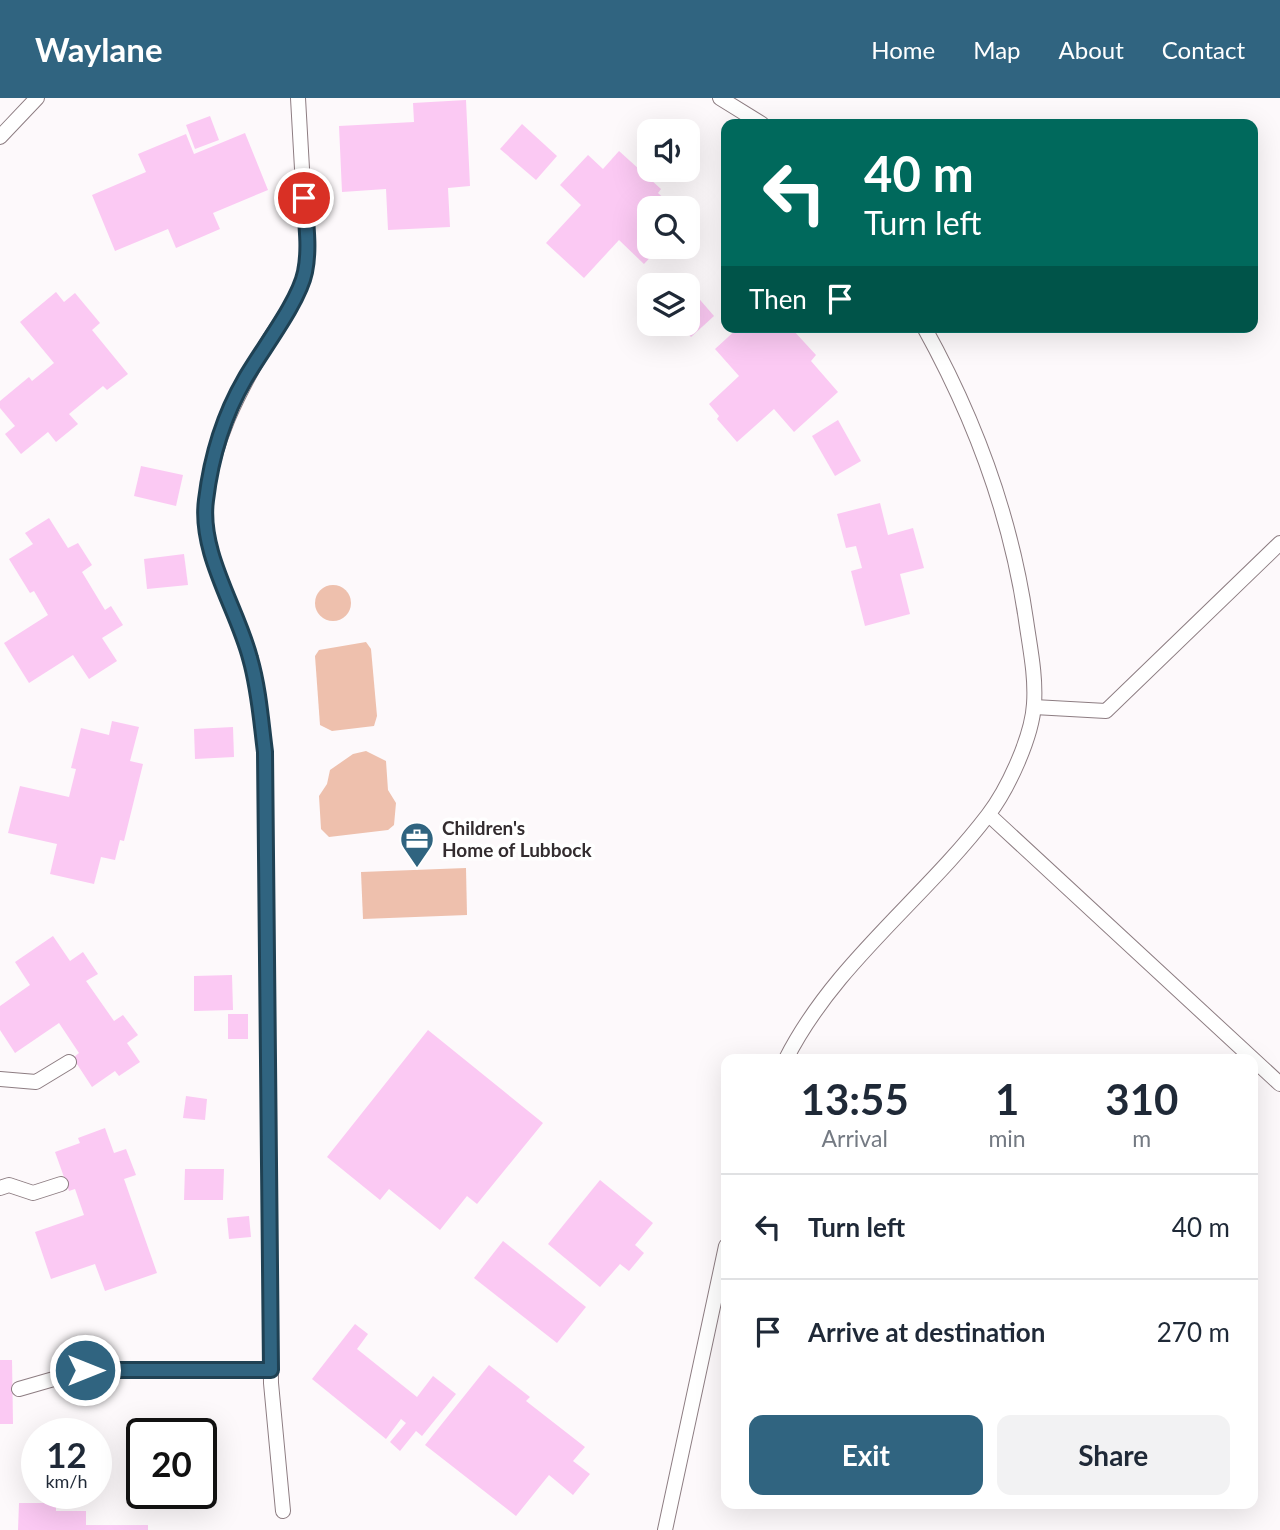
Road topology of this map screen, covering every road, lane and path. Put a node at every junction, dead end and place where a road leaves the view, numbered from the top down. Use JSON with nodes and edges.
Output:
{"nodes":[{"id":1,"x":37,"y":98,"type":"edge"},
{"id":2,"x":298,"y":98,"type":"edge"},
{"id":3,"x":720,"y":98,"type":"edge"},
{"id":4,"x":754,"y":119,"type":"edge"},
{"id":5,"x":0,"y":137,"type":"edge"},
{"id":6,"x":927,"y":333,"type":"edge"},
{"id":7,"x":1280,"y":543,"type":"edge"},
{"id":8,"x":1034,"y":707,"type":"junction"},
{"id":9,"x":989,"y":815,"type":"junction"},
{"id":10,"x":788,"y":1054,"type":"edge"},
{"id":11,"x":1248,"y":1054,"type":"edge"},
{"id":12,"x":69,"y":1062,"type":"dead end"},
{"id":13,"x":1258,"y":1064,"type":"edge"},
{"id":14,"x":0,"y":1079,"type":"edge"},
{"id":15,"x":1280,"y":1084,"type":"edge"},
{"id":16,"x":61,"y":1184,"type":"dead end"},
{"id":17,"x":0,"y":1188,"type":"edge"},
{"id":18,"x":721,"y":1269,"type":"edge"},
{"id":19,"x":271,"y":1370,"type":"junction"},
{"id":20,"x":19,"y":1389,"type":"dead end"},
{"id":21,"x":284,"y":1511,"type":"dead end"},
{"id":22,"x":665,"y":1530,"type":"edge"}],
"edges":[{"from":1,"to":5,"type":"lane"},
{"from":2,"to":19,"type":"lane"},
{"from":3,"to":4,"type":"lane"},
{"from":6,"to":8,"type":"lane"},
{"from":7,"to":8,"type":"lane"},
{"from":8,"to":9,"type":"lane"},
{"from":9,"to":10,"type":"lane"},
{"from":9,"to":11,"type":"lane"},
{"from":12,"to":14,"type":"lane"},
{"from":13,"to":15,"type":"lane"},
{"from":16,"to":17,"type":"lane"},
{"from":18,"to":22,"type":"lane"},
{"from":19,"to":20,"type":"lane"},
{"from":19,"to":21,"type":"lane"}]}
